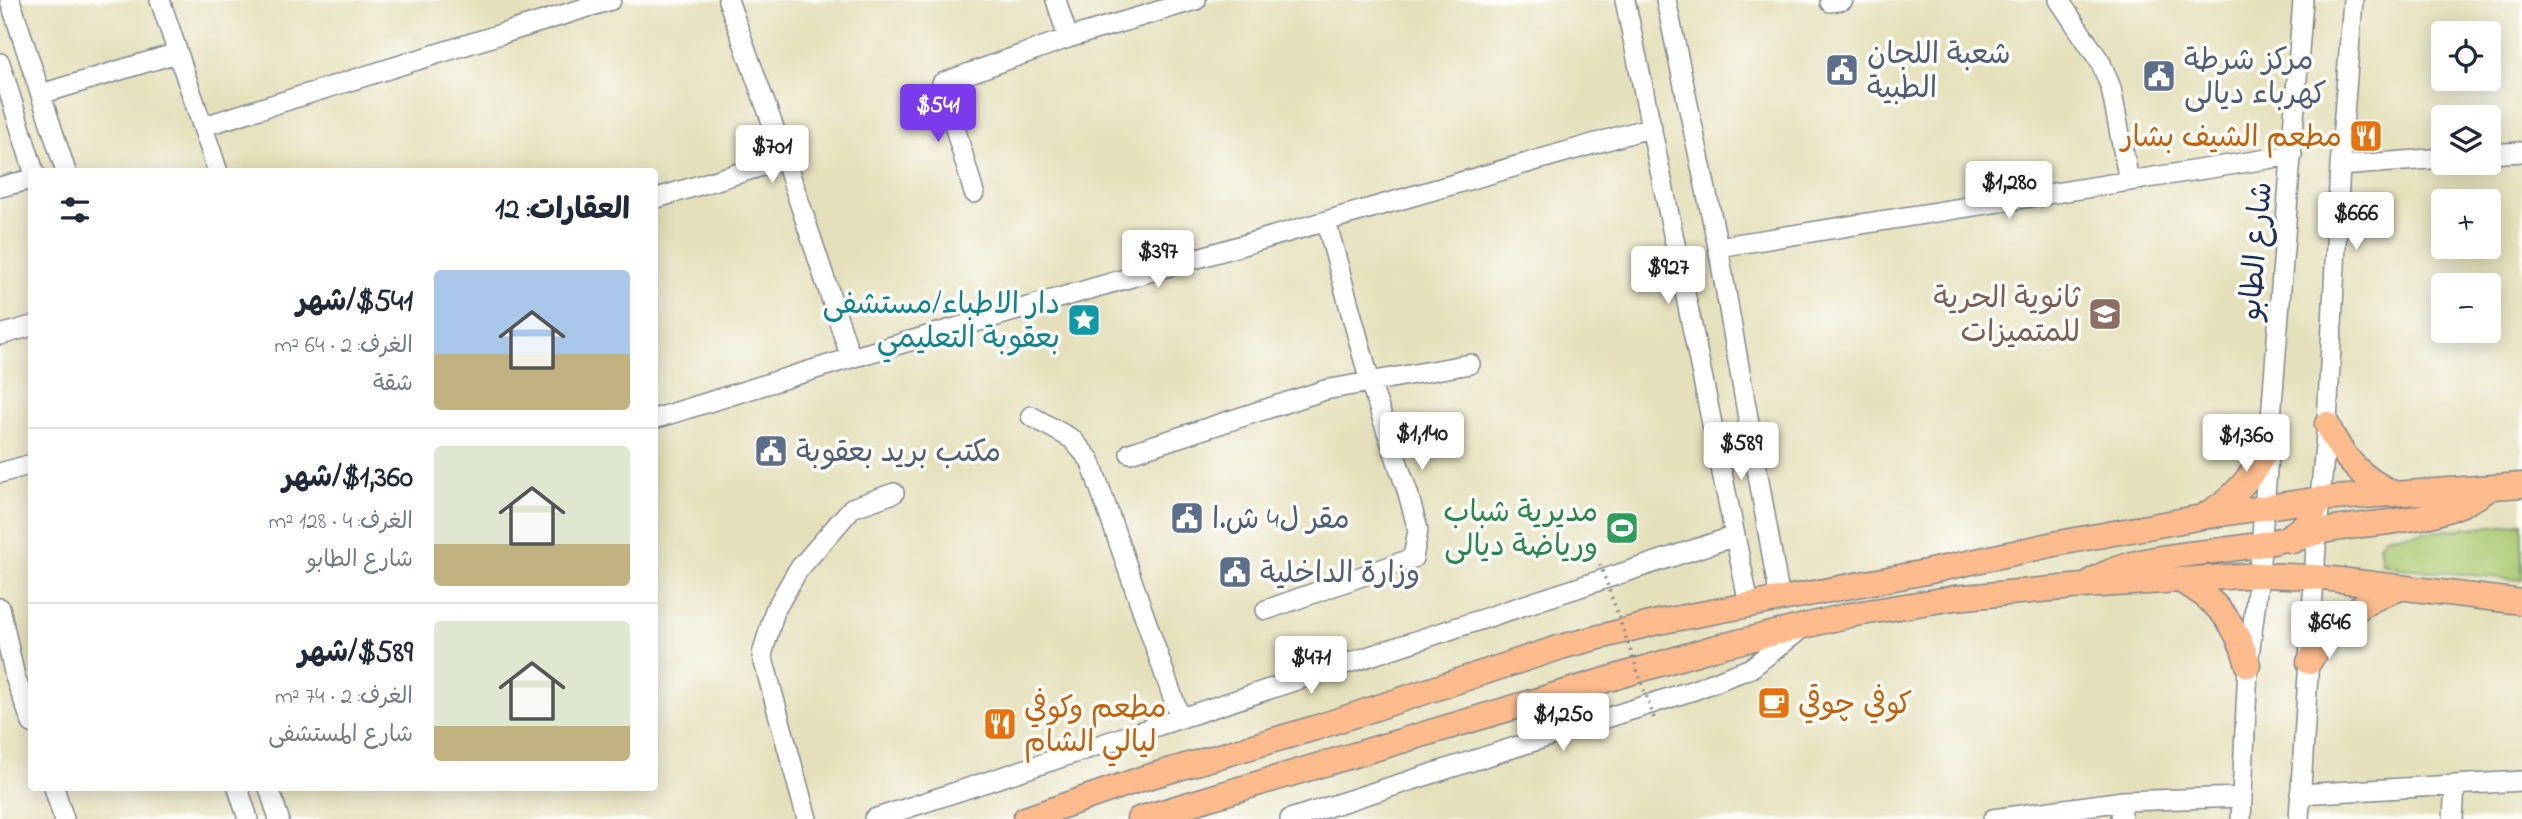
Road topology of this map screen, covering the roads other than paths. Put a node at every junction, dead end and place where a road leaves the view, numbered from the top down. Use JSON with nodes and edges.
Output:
{"nodes":[{"id":1,"x":10,"y":0,"type":"edge"},
{"id":2,"x":160,"y":0,"type":"edge"},
{"id":3,"x":611,"y":0,"type":"edge"},
{"id":4,"x":728,"y":0,"type":"edge"},
{"id":5,"x":1056,"y":0,"type":"edge"},
{"id":6,"x":1196,"y":0,"type":"edge"},
{"id":7,"x":1625,"y":0,"type":"edge"},
{"id":8,"x":1666,"y":0,"type":"edge"},
{"id":9,"x":2059,"y":0,"type":"edge"},
{"id":10,"x":2303,"y":0,"type":"edge"},
{"id":11,"x":2353,"y":0,"type":"edge"},
{"id":12,"x":549,"y":9,"type":"edge"},
{"id":13,"x":1068,"y":38,"type":"junction"},
{"id":14,"x":177,"y":53,"type":"junction"},
{"id":15,"x":0,"y":64,"type":"edge"},
{"id":16,"x":41,"y":94,"type":"junction"},
{"id":17,"x":204,"y":126,"type":"junction"},
{"id":18,"x":1652,"y":127,"type":"junction"},
{"id":19,"x":2522,"y":152,"type":"edge"},
{"id":20,"x":2501,"y":153,"type":"edge"},
{"id":21,"x":2292,"y":155,"type":"junction"},
{"id":22,"x":785,"y":159,"type":"junction"},
{"id":23,"x":2431,"y":159,"type":"edge"},
{"id":24,"x":2340,"y":166,"type":"junction"},
{"id":25,"x":33,"y":168,"type":"edge"},
{"id":26,"x":65,"y":168,"type":"edge"},
{"id":27,"x":217,"y":168,"type":"edge"},
{"id":28,"x":28,"y":179,"type":"edge"},
{"id":29,"x":2129,"y":181,"type":"junction"},
{"id":30,"x":0,"y":187,"type":"edge"},
{"id":31,"x":974,"y":193,"type":"dead end"},
{"id":32,"x":658,"y":198,"type":"edge"},
{"id":33,"x":1326,"y":221,"type":"junction"},
{"id":34,"x":1718,"y":247,"type":"junction"},
{"id":35,"x":28,"y":327,"type":"edge"},
{"id":36,"x":0,"y":335,"type":"edge"},
{"id":37,"x":851,"y":358,"type":"junction"},
{"id":38,"x":1470,"y":364,"type":"dead end"},
{"id":39,"x":1370,"y":382,"type":"junction"},
{"id":40,"x":1031,"y":416,"type":"dead end"},
{"id":41,"x":658,"y":418,"type":"edge"},
{"id":42,"x":2328,"y":425,"type":"junction"},
{"id":43,"x":1753,"y":444,"type":"junction"},
{"id":44,"x":2269,"y":444,"type":"junction"},
{"id":45,"x":1718,"y":450,"type":"junction"},
{"id":46,"x":1129,"y":453,"type":"dead end"},
{"id":47,"x":28,"y":465,"type":"edge"},
{"id":48,"x":0,"y":473,"type":"edge"},
{"id":49,"x":2522,"y":485,"type":"edge"},
{"id":50,"x":2493,"y":487,"type":"junction"},
{"id":51,"x":894,"y":494,"type":"dead end"},
{"id":52,"x":2395,"y":494,"type":"junction"},
{"id":53,"x":2320,"y":499,"type":"junction"},
{"id":54,"x":2264,"y":508,"type":"junction"},
{"id":55,"x":2202,"y":517,"type":"junction"},
{"id":56,"x":2317,"y":531,"type":"junction"},
{"id":57,"x":1735,"y":536,"type":"junction"},
{"id":58,"x":2262,"y":544,"type":"junction"},
{"id":59,"x":2259,"y":575,"type":"junction"},
{"id":60,"x":2315,"y":577,"type":"junction"},
{"id":61,"x":2178,"y":580,"type":"junction"},
{"id":62,"x":2084,"y":586,"type":"junction"},
{"id":63,"x":2405,"y":587,"type":"junction"},
{"id":64,"x":1780,"y":600,"type":"junction"},
{"id":65,"x":2522,"y":602,"type":"edge"},
{"id":66,"x":1749,"y":604,"type":"junction"},
{"id":67,"x":0,"y":608,"type":"edge"},
{"id":68,"x":1266,"y":610,"type":"dead end"},
{"id":69,"x":1805,"y":626,"type":"junction"},
{"id":70,"x":2309,"y":662,"type":"junction"},
{"id":71,"x":2248,"y":665,"type":"junction"},
{"id":72,"x":28,"y":712,"type":"edge"},
{"id":73,"x":1180,"y":718,"type":"junction"},
{"id":74,"x":2522,"y":781,"type":"edge"},
{"id":75,"x":2455,"y":785,"type":"junction"},
{"id":76,"x":55,"y":791,"type":"edge"},
{"id":77,"x":239,"y":791,"type":"edge"},
{"id":78,"x":270,"y":791,"type":"edge"},
{"id":79,"x":2300,"y":794,"type":"junction"},
{"id":80,"x":2242,"y":797,"type":"junction"},
{"id":81,"x":2122,"y":810,"type":"edge"},
{"id":82,"x":64,"y":819,"type":"edge"},
{"id":83,"x":248,"y":819,"type":"edge"},
{"id":84,"x":279,"y":819,"type":"edge"},
{"id":85,"x":807,"y":819,"type":"edge"},
{"id":86,"x":874,"y":819,"type":"edge"},
{"id":87,"x":1025,"y":819,"type":"edge"},
{"id":88,"x":1139,"y":819,"type":"edge"},
{"id":89,"x":1290,"y":819,"type":"edge"},
{"id":90,"x":1993,"y":819,"type":"edge"},
{"id":91,"x":2241,"y":819,"type":"edge"},
{"id":92,"x":2299,"y":819,"type":"edge"},
{"id":93,"x":2453,"y":819,"type":"edge"}],
"edges":[{"from":1,"to":16,"type":"street"},
{"from":2,"to":14,"type":"street"},
{"from":3,"to":12,"type":"street"},
{"from":4,"to":22,"type":"street"},
{"from":5,"to":13,"type":"street"},
{"from":6,"to":13,"type":"street"},
{"from":7,"to":18,"type":"street"},
{"from":8,"to":34,"type":"street"},
{"from":9,"to":29,"type":"street"},
{"from":10,"to":21,"type":"street","name":"شارع الطابو"},
{"from":11,"to":24,"type":"street"},
{"from":12,"to":17,"type":"street"},
{"from":13,"to":31,"type":"street"},
{"from":14,"to":16,"type":"street"},
{"from":14,"to":17,"type":"street"},
{"from":15,"to":25,"type":"street"},
{"from":16,"to":26,"type":"street"},
{"from":17,"to":27,"type":"street"},
{"from":18,"to":33,"type":"street"},
{"from":18,"to":45,"type":"street"},
{"from":19,"to":20,"type":"street"},
{"from":21,"to":29,"type":"street"},
{"from":21,"to":44,"type":"street","name":"شارع الطابو"},
{"from":22,"to":32,"type":"street"},
{"from":22,"to":37,"type":"street"},
{"from":23,"to":24,"type":"street"},
{"from":24,"to":42,"type":"street"},
{"from":28,"to":30,"type":"street"},
{"from":29,"to":34,"type":"street"},
{"from":33,"to":37,"type":"street"},
{"from":33,"to":39,"type":"street"},
{"from":34,"to":43,"type":"street"},
{"from":35,"to":36,"type":"street"},
{"from":37,"to":41,"type":"street"},
{"from":38,"to":39,"type":"street"},
{"from":39,"to":46,"type":"street"},
{"from":39,"to":68,"type":"street"},
{"from":40,"to":73,"type":"street"},
{"from":42,"to":52,"type":"main road"},
{"from":42,"to":53,"type":"street"},
{"from":43,"to":45,"type":"street"},
{"from":43,"to":64,"type":"street"},
{"from":44,"to":54,"type":"street","name":"شارع الطابو"},
{"from":44,"to":55,"type":"main road"},
{"from":45,"to":57,"type":"street"},
{"from":47,"to":48,"type":"street"},
{"from":49,"to":50,"type":"main road"},
{"from":50,"to":52,"type":"main road"},
{"from":50,"to":56,"type":"main road"},
{"from":51,"to":85,"type":"street"},
{"from":52,"to":53,"type":"main road"},
{"from":53,"to":54,"type":"main road"},
{"from":53,"to":56,"type":"street"},
{"from":53,"to":58,"type":"main road"},
{"from":54,"to":55,"type":"main road"},
{"from":54,"to":58,"type":"street","name":"شارع الطابو"},
{"from":55,"to":64,"type":"main road"},
{"from":56,"to":59,"type":"main road"},
{"from":56,"to":60,"type":"street"},
{"from":57,"to":66,"type":"street"},
{"from":57,"to":73,"type":"street"},
{"from":58,"to":59,"type":"street","name":"شارع الطابو"},
{"from":58,"to":62,"type":"main road"},
{"from":59,"to":60,"type":"main road"},
{"from":59,"to":61,"type":"main road"},
{"from":59,"to":71,"type":"street","name":"شارع الطابو"},
{"from":60,"to":63,"type":"main road"},
{"from":60,"to":70,"type":"street"},
{"from":61,"to":62,"type":"main road"},
{"from":61,"to":71,"type":"main road"},
{"from":62,"to":69,"type":"main road"},
{"from":63,"to":65,"type":"main road"},
{"from":63,"to":70,"type":"main road"},
{"from":64,"to":66,"type":"main road"},
{"from":66,"to":87,"type":"main road"},
{"from":67,"to":72,"type":"street"},
{"from":69,"to":88,"type":"main road"},
{"from":69,"to":89,"type":"street"},
{"from":70,"to":79,"type":"street"},
{"from":71,"to":80,"type":"street","name":"شارع الطابو"},
{"from":73,"to":86,"type":"street"},
{"from":74,"to":75,"type":"street"},
{"from":75,"to":79,"type":"street"},
{"from":75,"to":93,"type":"street"},
{"from":76,"to":82,"type":"street"},
{"from":77,"to":83,"type":"street"},
{"from":78,"to":84,"type":"street"},
{"from":79,"to":92,"type":"street"},
{"from":80,"to":81,"type":"street"},
{"from":80,"to":91,"type":"street","name":"شارع الطابو"},
{"from":81,"to":90,"type":"street"}]}
